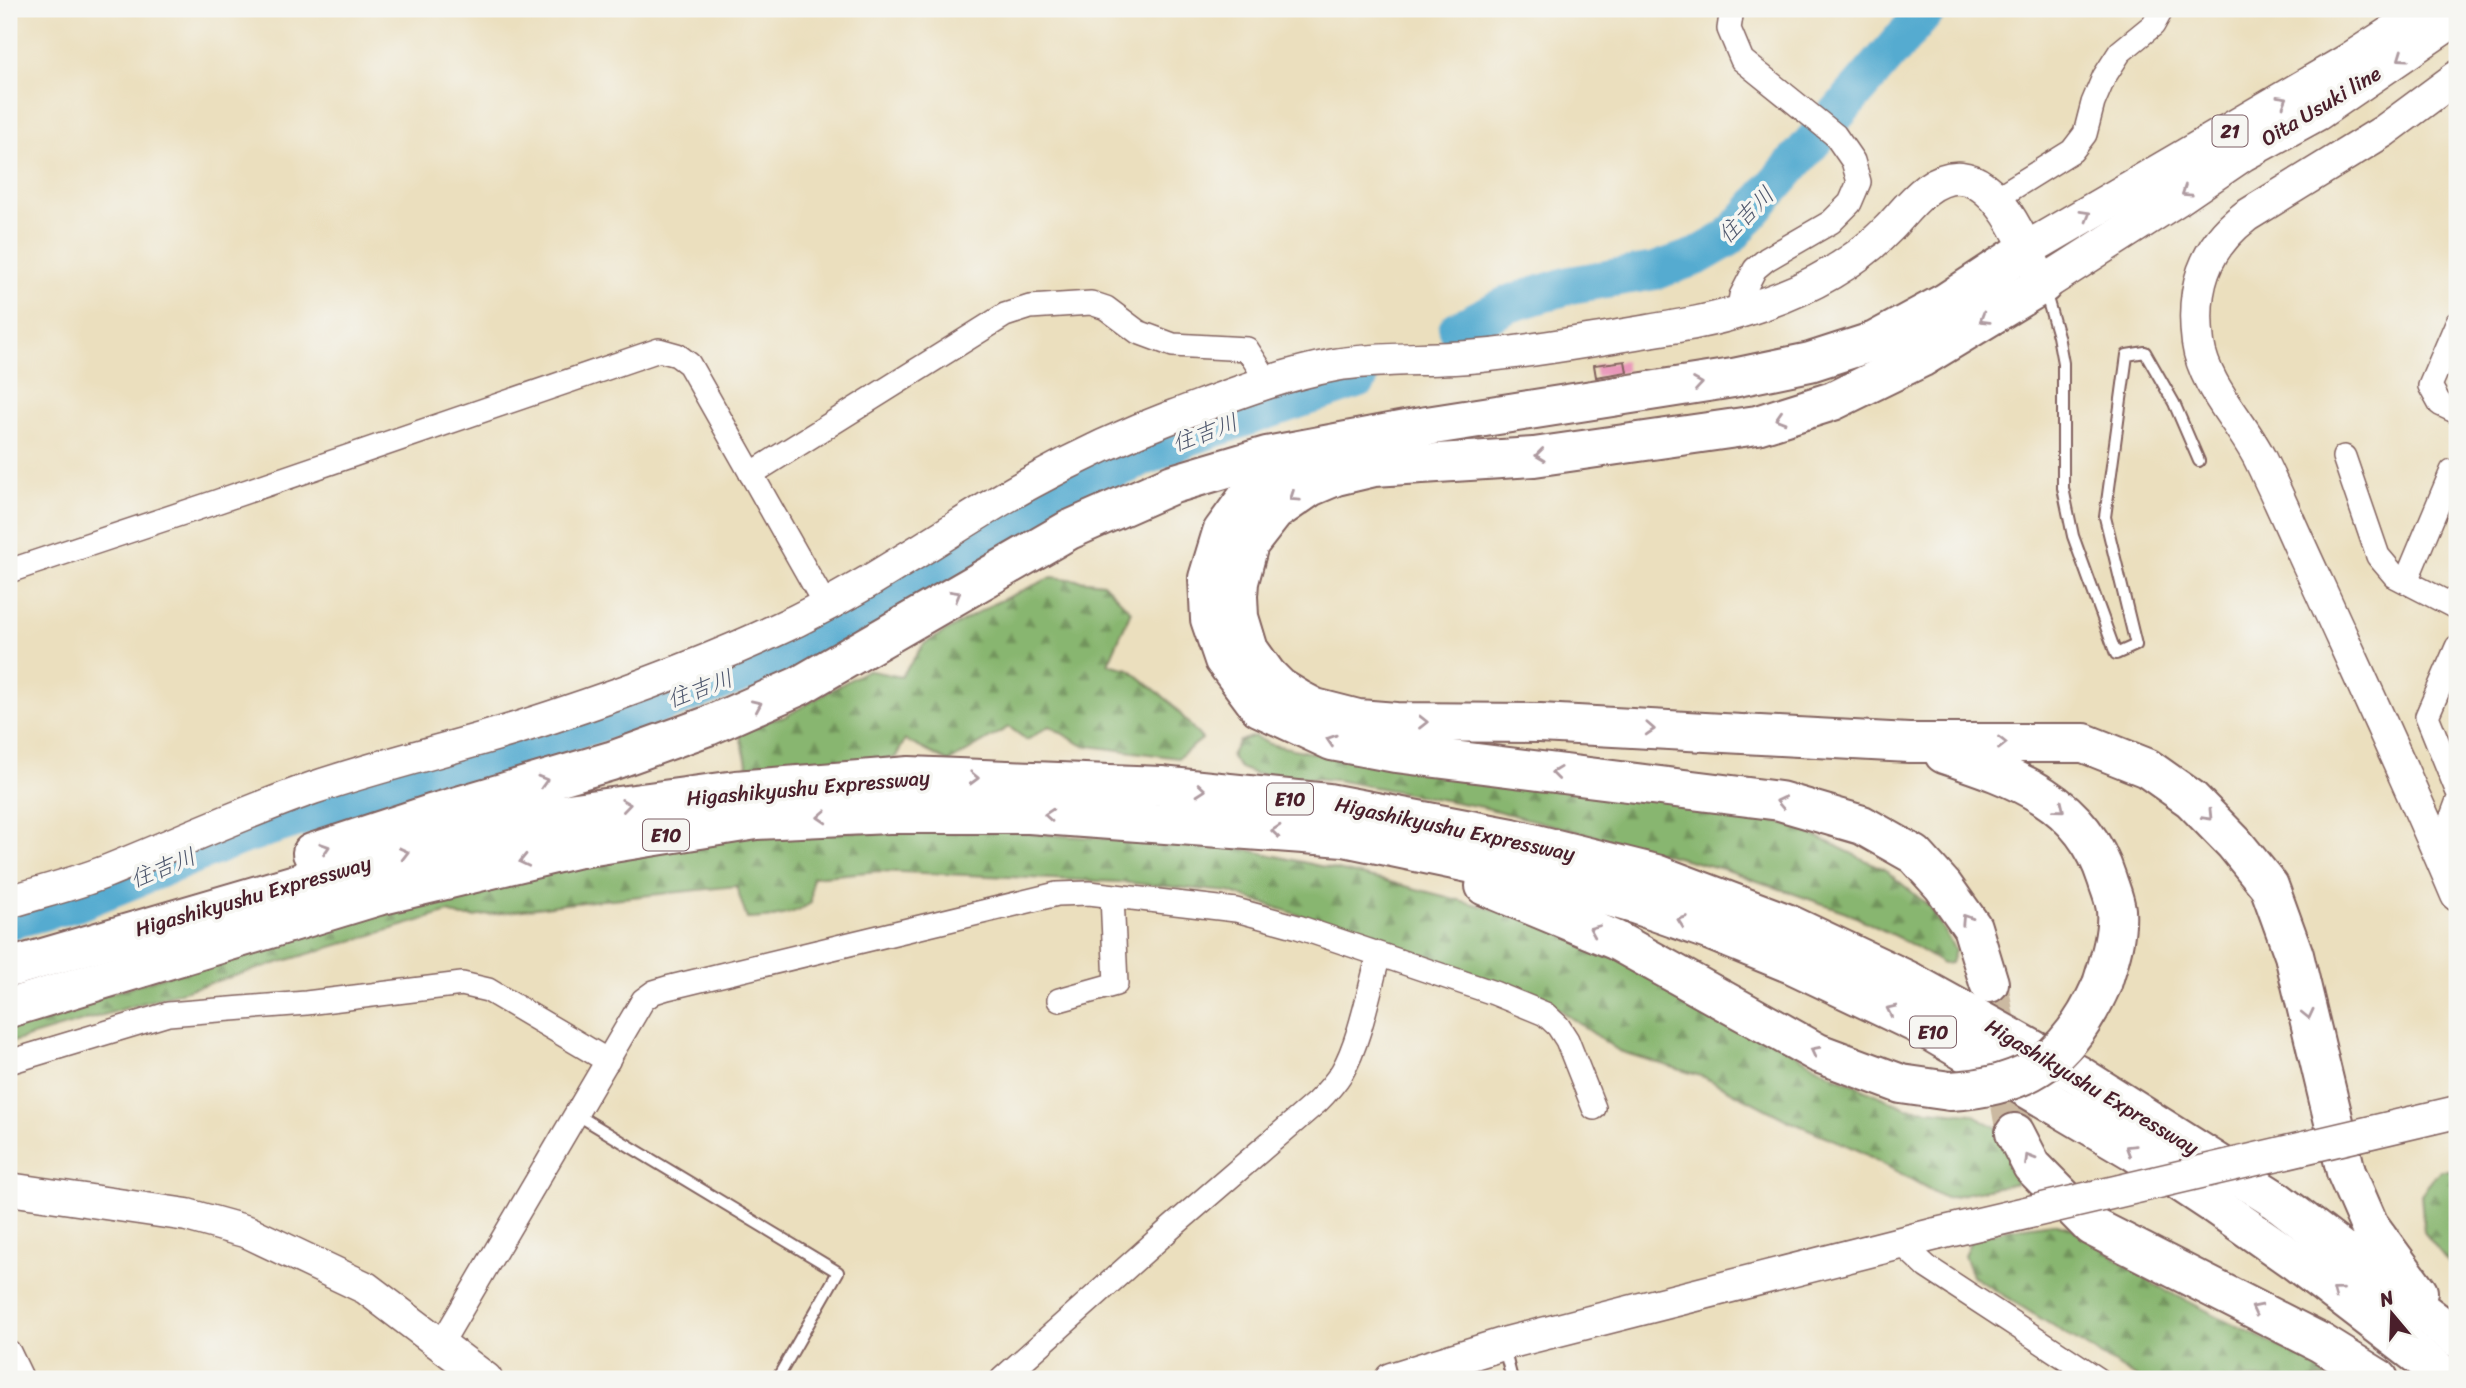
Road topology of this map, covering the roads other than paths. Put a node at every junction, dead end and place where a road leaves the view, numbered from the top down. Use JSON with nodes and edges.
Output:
{"nodes":[{"id":1,"x":1732,"y":9,"type":"edge"},
{"id":2,"x":2162,"y":9,"type":"edge"},
{"id":3,"x":2429,"y":9,"type":"edge"},
{"id":4,"x":2457,"y":17,"type":"edge"},
{"id":5,"x":2457,"y":77,"type":"edge"},
{"id":6,"x":1995,"y":199,"type":"junction"},
{"id":7,"x":2027,"y":249,"type":"junction"},
{"id":8,"x":2043,"y":284,"type":"junction"},
{"id":9,"x":1738,"y":313,"type":"junction"},
{"id":10,"x":2457,"y":323,"type":"edge"},
{"id":11,"x":1269,"y":383,"type":"junction"},
{"id":12,"x":2457,"y":412,"type":"edge"},
{"id":13,"x":1427,"y":426,"type":"junction"},
{"id":14,"x":2344,"y":457,"type":"dead end"},
{"id":15,"x":2199,"y":461,"type":"dead end"},
{"id":16,"x":2452,"y":471,"type":"dead end"},
{"id":17,"x":751,"y":474,"type":"junction"},
{"id":18,"x":9,"y":571,"type":"edge"},
{"id":19,"x":2406,"y":582,"type":"junction"},
{"id":20,"x":826,"y":606,"type":"junction"},
{"id":21,"x":2457,"y":608,"type":"edge"},
{"id":22,"x":2457,"y":647,"type":"edge"},
{"id":23,"x":1909,"y":743,"type":"junction"},
{"id":24,"x":2457,"y":790,"type":"edge"},
{"id":25,"x":2457,"y":803,"type":"edge"},
{"id":26,"x":1344,"y":837,"type":"junction"},
{"id":27,"x":2439,"y":852,"type":"junction"},
{"id":28,"x":2457,"y":895,"type":"edge"},
{"id":29,"x":1112,"y":896,"type":"junction"},
{"id":30,"x":9,"y":902,"type":"edge"},
{"id":31,"x":1379,"y":955,"type":"junction"},
{"id":32,"x":9,"y":967,"type":"edge"},
{"id":33,"x":1989,"y":983,"type":"tunnel mouth"},
{"id":34,"x":1059,"y":1000,"type":"dead end"},
{"id":35,"x":9,"y":1008,"type":"edge"},
{"id":36,"x":608,"y":1061,"type":"junction"},
{"id":37,"x":9,"y":1062,"type":"edge"},
{"id":38,"x":1594,"y":1108,"type":"dead end"},
{"id":39,"x":2457,"y":1112,"type":"edge"},
{"id":40,"x":576,"y":1114,"type":"junction"},
{"id":41,"x":2015,"y":1133,"type":"tunnel mouth"},
{"id":42,"x":9,"y":1189,"type":"edge"},
{"id":43,"x":1901,"y":1243,"type":"junction"},
{"id":44,"x":2453,"y":1335,"type":"edge"},
{"id":45,"x":440,"y":1344,"type":"junction"},
{"id":46,"x":1503,"y":1344,"type":"junction"},
{"id":47,"x":9,"y":1352,"type":"edge"},
{"id":48,"x":22,"y":1379,"type":"edge"},
{"id":49,"x":486,"y":1379,"type":"edge"},
{"id":50,"x":777,"y":1379,"type":"edge"},
{"id":51,"x":1002,"y":1379,"type":"edge"},
{"id":52,"x":1391,"y":1379,"type":"edge"},
{"id":53,"x":1512,"y":1379,"type":"edge"},
{"id":54,"x":2098,"y":1379,"type":"edge"},
{"id":55,"x":2379,"y":1379,"type":"edge"},
{"id":56,"x":2449,"y":1379,"type":"edge"}],
"edges":[{"from":1,"to":9,"type":"street"},
{"from":2,"to":6,"type":"street"},
{"from":7,"to":3,"type":"main road","name":"Oita Usuki line","number":"21","one_way":true},
{"from":4,"to":8,"type":"main road","name":"Oita Usuki line","number":"21","one_way":true},
{"from":5,"to":27,"type":"street"},
{"from":6,"to":7,"type":"street"},
{"from":6,"to":9,"type":"street"},
{"from":7,"to":8,"type":"street"},
{"from":13,"to":7,"type":"highway","one_way":true},
{"from":8,"to":15,"type":"lane"},
{"from":8,"to":23,"type":"highway","one_way":true},
{"from":9,"to":11,"type":"street"},
{"from":10,"to":12,"type":"street"},
{"from":11,"to":17,"type":"street"},
{"from":11,"to":20,"type":"street"},
{"from":32,"to":13,"type":"highway","one_way":true},
{"from":33,"to":13,"type":"highway","one_way":true},
{"from":14,"to":19,"type":"street"},
{"from":16,"to":19,"type":"street"},
{"from":17,"to":18,"type":"street"},
{"from":17,"to":20,"type":"street"},
{"from":19,"to":21,"type":"street"},
{"from":20,"to":30,"type":"street"},
{"from":22,"to":24,"type":"street"},
{"from":23,"to":26,"type":"highway","one_way":true,"bridge":true},
{"from":23,"to":44,"type":"highway","one_way":true},
{"from":25,"to":27,"type":"street"},
{"from":26,"to":35,"type":"highway","name":"Higashikyushu Expressway","number":"E10","one_way":true},
{"from":56,"to":26,"type":"highway","name":"Higashikyushu Expressway","number":"E10","one_way":true},
{"from":27,"to":28,"type":"street"},
{"from":29,"to":31,"type":"street"},
{"from":29,"to":34,"type":"street"},
{"from":29,"to":36,"type":"street"},
{"from":31,"to":38,"type":"street"},
{"from":31,"to":51,"type":"street"},
{"from":32,"to":44,"type":"highway","name":"Higashikyushu Expressway","number":"E10","one_way":true},
{"from":36,"to":37,"type":"street"},
{"from":36,"to":40,"type":"street"},
{"from":39,"to":43,"type":"street","bridge":true},
{"from":40,"to":45,"type":"street"},
{"from":40,"to":50,"type":"lane"},
{"from":55,"to":41,"type":"highway","one_way":true},
{"from":42,"to":45,"type":"street"},
{"from":43,"to":46,"type":"street"},
{"from":43,"to":54,"type":"street"},
{"from":45,"to":49,"type":"street"},
{"from":46,"to":52,"type":"street"},
{"from":46,"to":53,"type":"lane"},
{"from":47,"to":48,"type":"street"}]}
